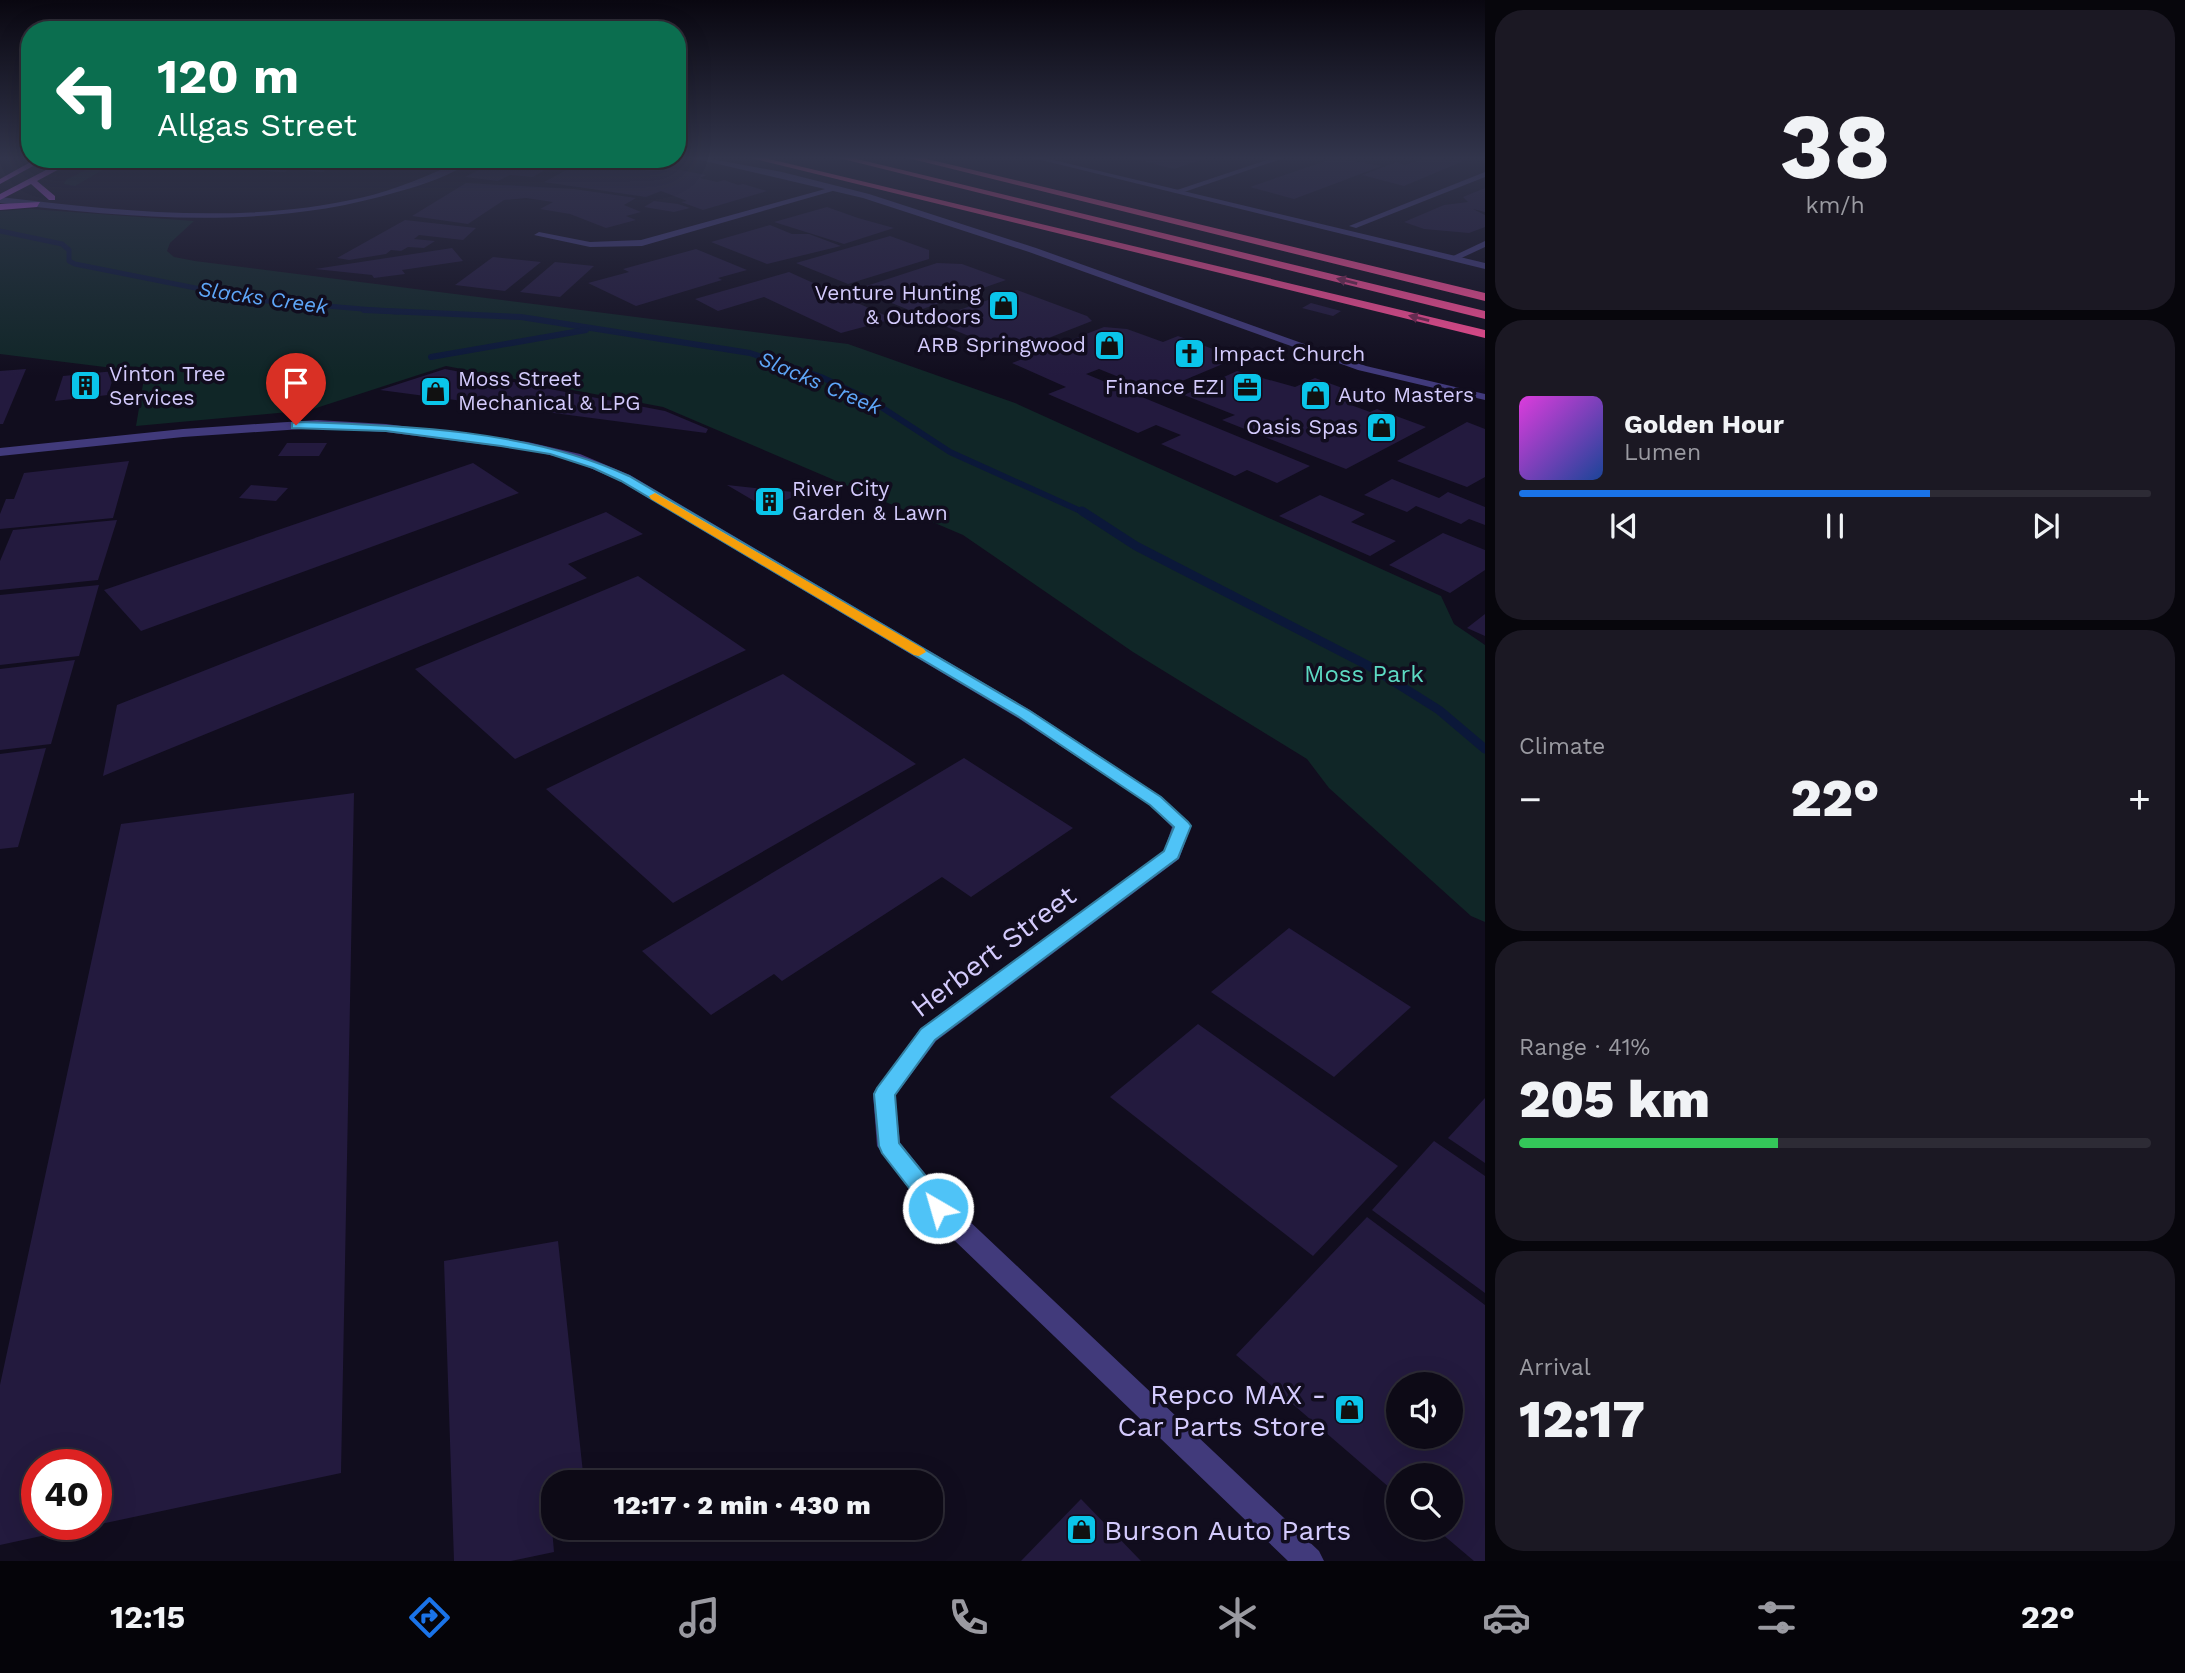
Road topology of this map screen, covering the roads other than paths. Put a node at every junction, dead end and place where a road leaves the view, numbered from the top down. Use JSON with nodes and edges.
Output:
{"nodes":[{"id":1,"x":678,"y":231,"type":"edge"},
{"id":2,"x":971,"y":231,"type":"edge"},
{"id":3,"x":1057,"y":231,"type":"edge"},
{"id":4,"x":1141,"y":231,"type":"edge"},
{"id":5,"x":1213,"y":231,"type":"edge"},
{"id":6,"x":1358,"y":231,"type":"edge"},
{"id":7,"x":1370,"y":231,"type":"edge"},
{"id":8,"x":539,"y":235,"type":"dead end"},
{"id":9,"x":1282,"y":235,"type":"dead end"},
{"id":10,"x":1485,"y":244,"type":"edge"},
{"id":11,"x":1459,"y":256,"type":"junction"},
{"id":12,"x":1485,"y":259,"type":"edge"},
{"id":13,"x":1485,"y":266,"type":"edge"},
{"id":14,"x":1485,"y":289,"type":"edge"},
{"id":15,"x":1485,"y":297,"type":"edge"},
{"id":16,"x":1485,"y":315,"type":"edge"},
{"id":17,"x":1485,"y":334,"type":"edge"},
{"id":18,"x":1485,"y":397,"type":"edge"},
{"id":19,"x":0,"y":452,"type":"edge"},
{"id":20,"x":1309,"y":1561,"type":"edge"}],
"edges":[{"from":1,"to":8,"type":"street"},
{"from":2,"to":18,"type":"street"},
{"from":17,"to":3,"type":"highway","one_way":true},
{"from":16,"to":4,"type":"highway","one_way":true},
{"from":5,"to":15,"type":"highway"},
{"from":6,"to":11,"type":"street"},
{"from":7,"to":11,"type":"street"},
{"from":9,"to":14,"type":"highway"},
{"from":10,"to":11,"type":"street"},
{"from":11,"to":12,"type":"street"},
{"from":11,"to":13,"type":"street"},
{"from":19,"to":20,"type":"street","name":"Herbert Street"}]}
